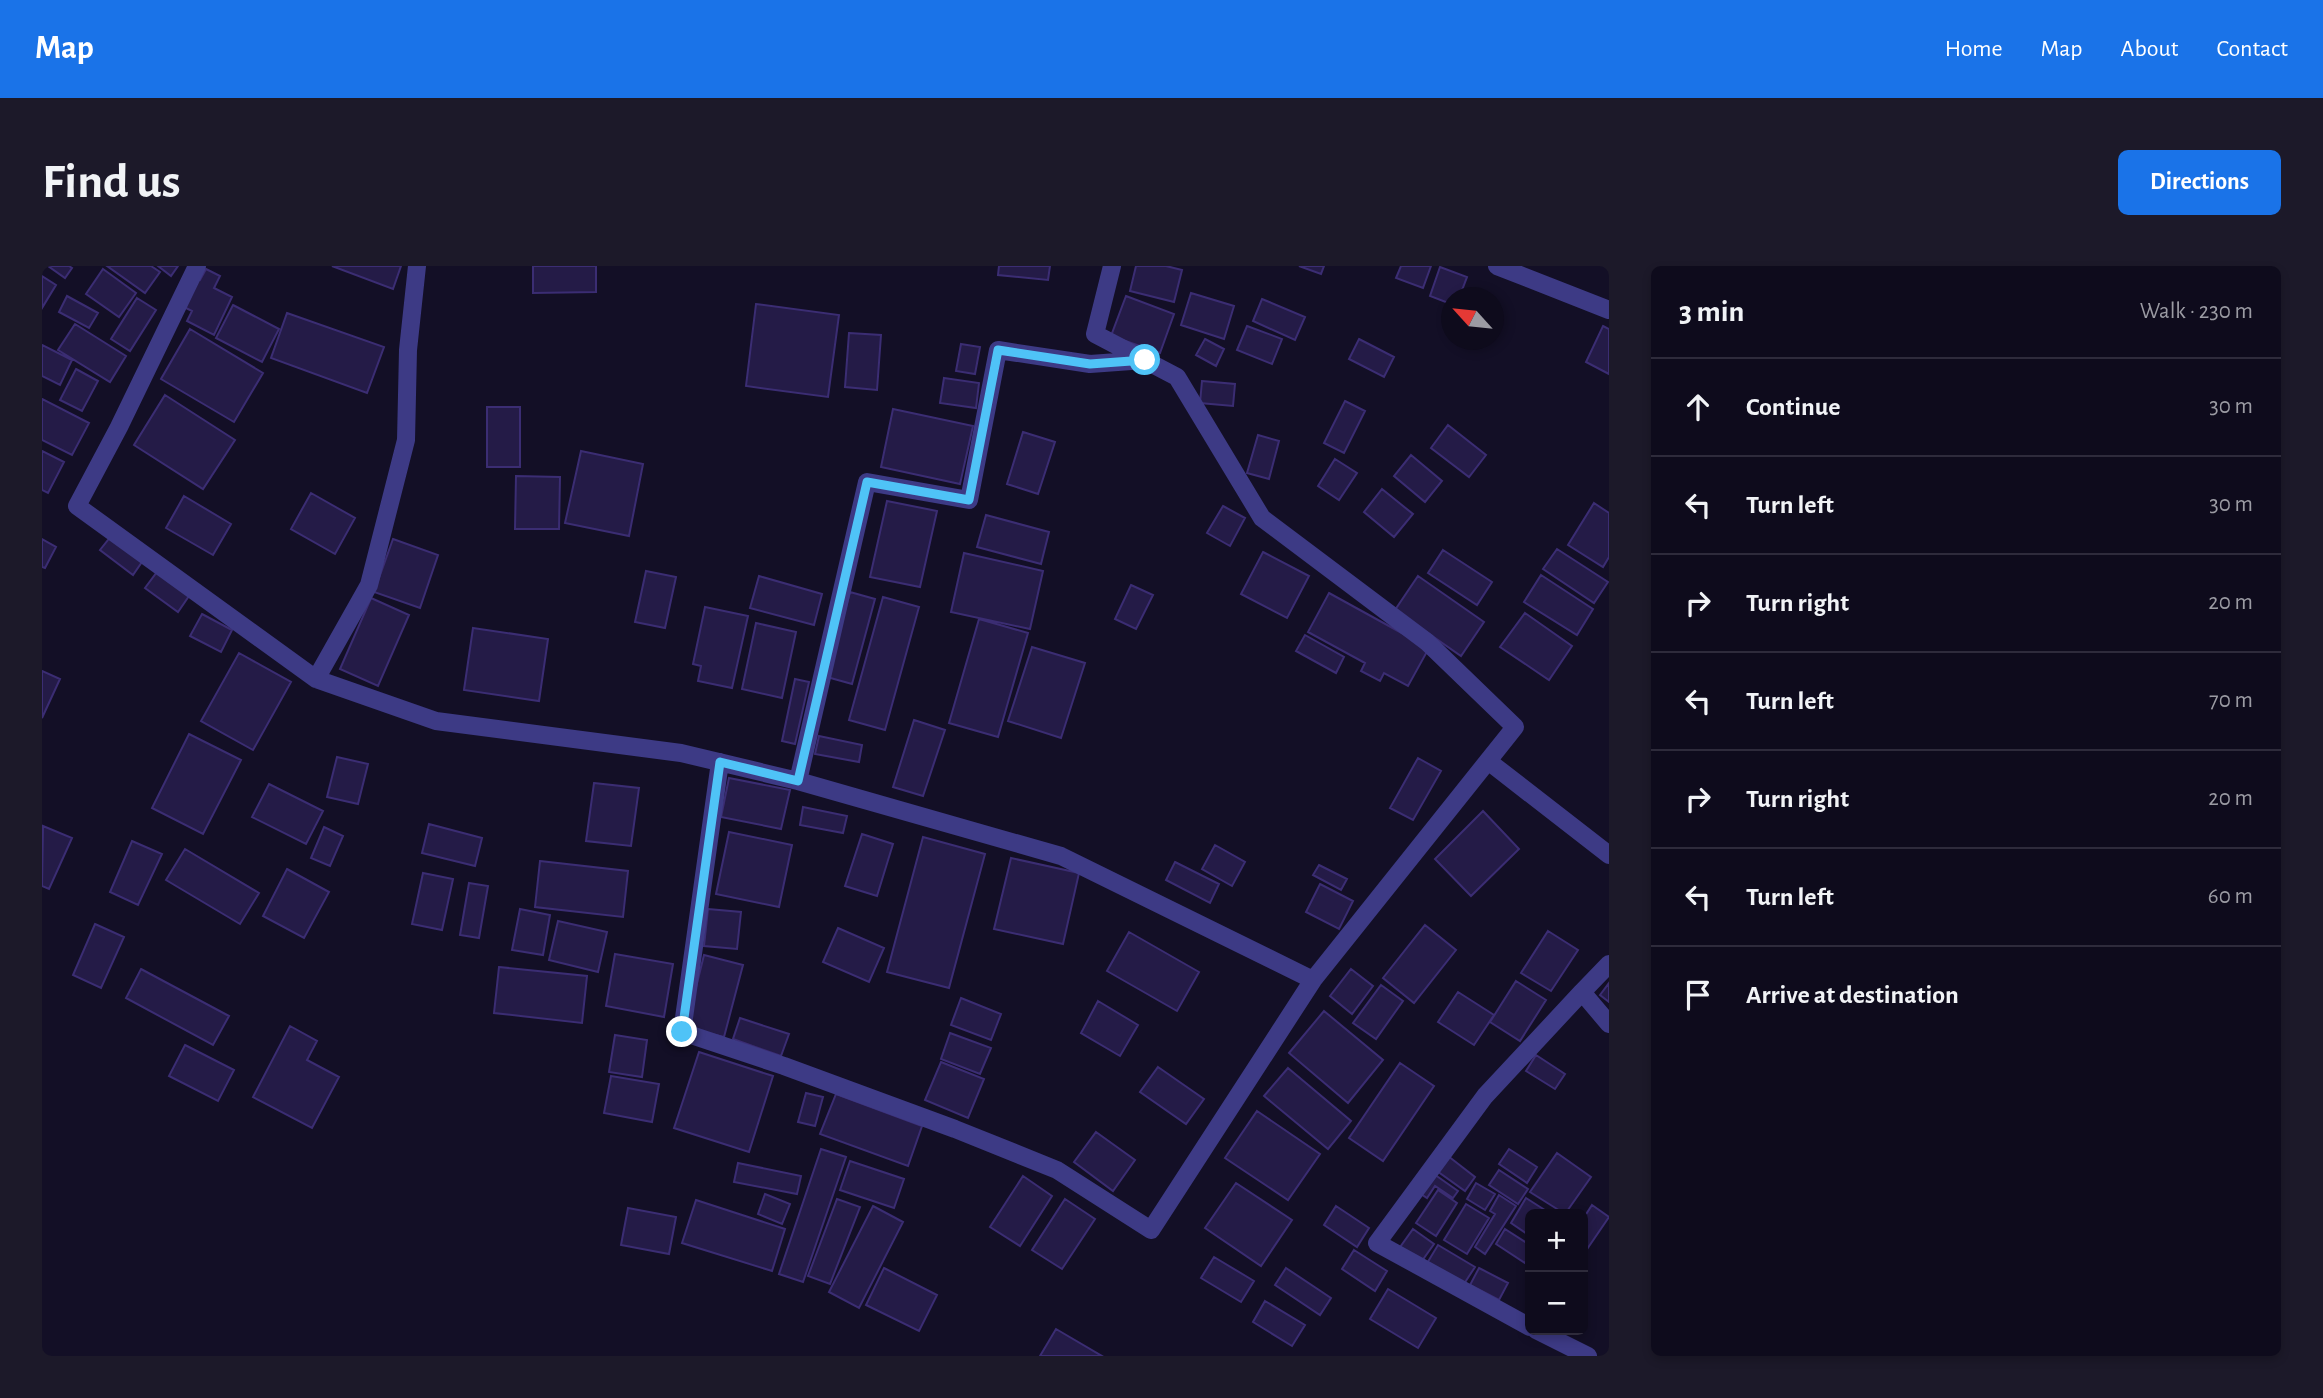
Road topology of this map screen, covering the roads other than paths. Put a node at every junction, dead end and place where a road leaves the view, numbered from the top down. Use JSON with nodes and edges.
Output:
{"nodes":[{"id":1,"x":197,"y":266,"type":"edge"},
{"id":2,"x":417,"y":266,"type":"edge"},
{"id":3,"x":1112,"y":266,"type":"edge"},
{"id":4,"x":1497,"y":266,"type":"edge"},
{"id":5,"x":1609,"y":310,"type":"edge"},
{"id":6,"x":1145,"y":360,"type":"junction"},
{"id":7,"x":316,"y":679,"type":"junction"},
{"id":8,"x":1488,"y":761,"type":"junction"},
{"id":9,"x":720,"y":762,"type":"junction"},
{"id":10,"x":798,"y":781,"type":"junction"},
{"id":11,"x":1609,"y":855,"type":"edge"},
{"id":12,"x":1609,"y":964,"type":"edge"},
{"id":13,"x":1313,"y":980,"type":"junction"},
{"id":14,"x":1582,"y":992,"type":"junction"},
{"id":15,"x":1609,"y":1024,"type":"edge"},
{"id":16,"x":1525,"y":1323,"type":"edge"},
{"id":17,"x":1546,"y":1335,"type":"edge"},
{"id":18,"x":1588,"y":1356,"type":"edge"}],
"edges":[{"from":1,"to":7,"type":"street"},
{"from":2,"to":7,"type":"street"},
{"from":3,"to":6,"type":"street"},
{"from":4,"to":5,"type":"street"},
{"from":6,"to":8,"type":"street"},
{"from":6,"to":10,"type":"street"},
{"from":7,"to":9,"type":"street"},
{"from":8,"to":11,"type":"street"},
{"from":8,"to":13,"type":"street"},
{"from":9,"to":10,"type":"street"},
{"from":9,"to":13,"type":"street"},
{"from":10,"to":13,"type":"street"},
{"from":12,"to":14,"type":"street"},
{"from":14,"to":15,"type":"street"},
{"from":14,"to":16,"type":"street"},
{"from":17,"to":18,"type":"street"}]}
